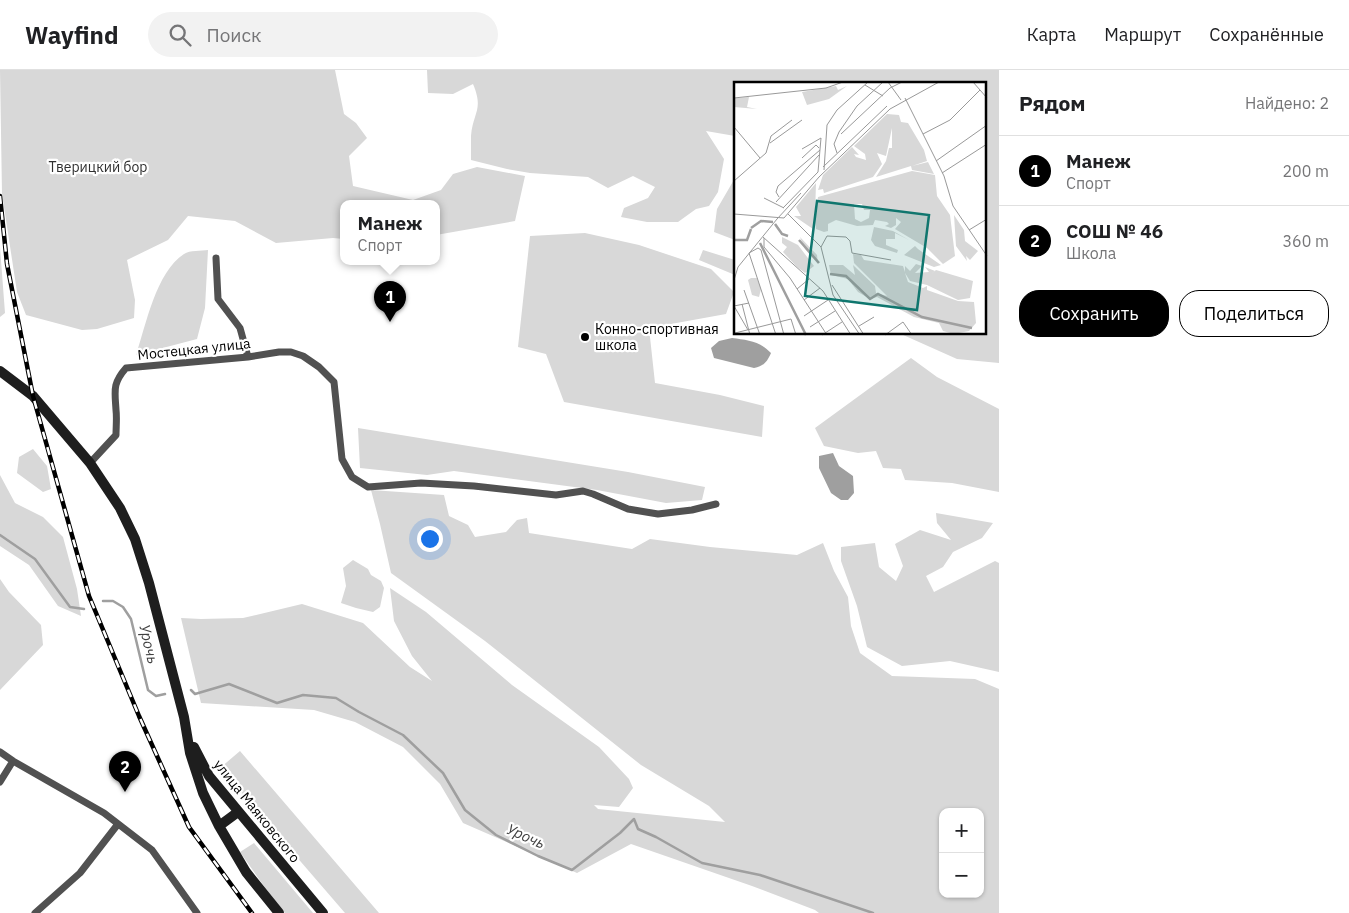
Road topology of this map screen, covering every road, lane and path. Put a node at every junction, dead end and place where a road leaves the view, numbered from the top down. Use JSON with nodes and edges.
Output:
{"nodes":[{"id":1,"x":216,"y":258,"type":"dead end"},
{"id":2,"x":248,"y":357,"type":"junction"},
{"id":3,"x":0,"y":371,"type":"edge"},
{"id":4,"x":90,"y":463,"type":"junction"},
{"id":5,"x":716,"y":504,"type":"dead end"},
{"id":6,"x":188,"y":738,"type":"junction"},
{"id":7,"x":0,"y":752,"type":"edge"},
{"id":8,"x":13,"y":761,"type":"junction"},
{"id":9,"x":0,"y":782,"type":"edge"},
{"id":10,"x":238,"y":812,"type":"junction"},
{"id":11,"x":118,"y":824,"type":"junction"},
{"id":12,"x":219,"y":826,"type":"junction"},
{"id":13,"x":35,"y":913,"type":"edge"},
{"id":14,"x":197,"y":913,"type":"edge"},
{"id":15,"x":279,"y":913,"type":"edge"},
{"id":16,"x":323,"y":913,"type":"edge"}],
"edges":[{"from":1,"to":2,"type":"street"},
{"from":2,"to":4,"type":"street","name":"Мостецкая улица"},
{"from":2,"to":5,"type":"street","name":"Мостецкая улица"},
{"from":3,"to":4,"type":"main road"},
{"from":4,"to":6,"type":"main road"},
{"from":6,"to":10,"type":"main road","name":"улица Маяковского"},
{"from":6,"to":12,"type":"main road","name":"улица Маяковского"},
{"from":7,"to":8,"type":"street"},
{"from":8,"to":9,"type":"street"},
{"from":8,"to":11,"type":"street"},
{"from":10,"to":12,"type":"main road"},
{"from":10,"to":16,"type":"main road","name":"улица Маяковского"},
{"from":11,"to":13,"type":"street"},
{"from":11,"to":14,"type":"street"},
{"from":12,"to":15,"type":"main road","name":"улица Маяковского"}]}
